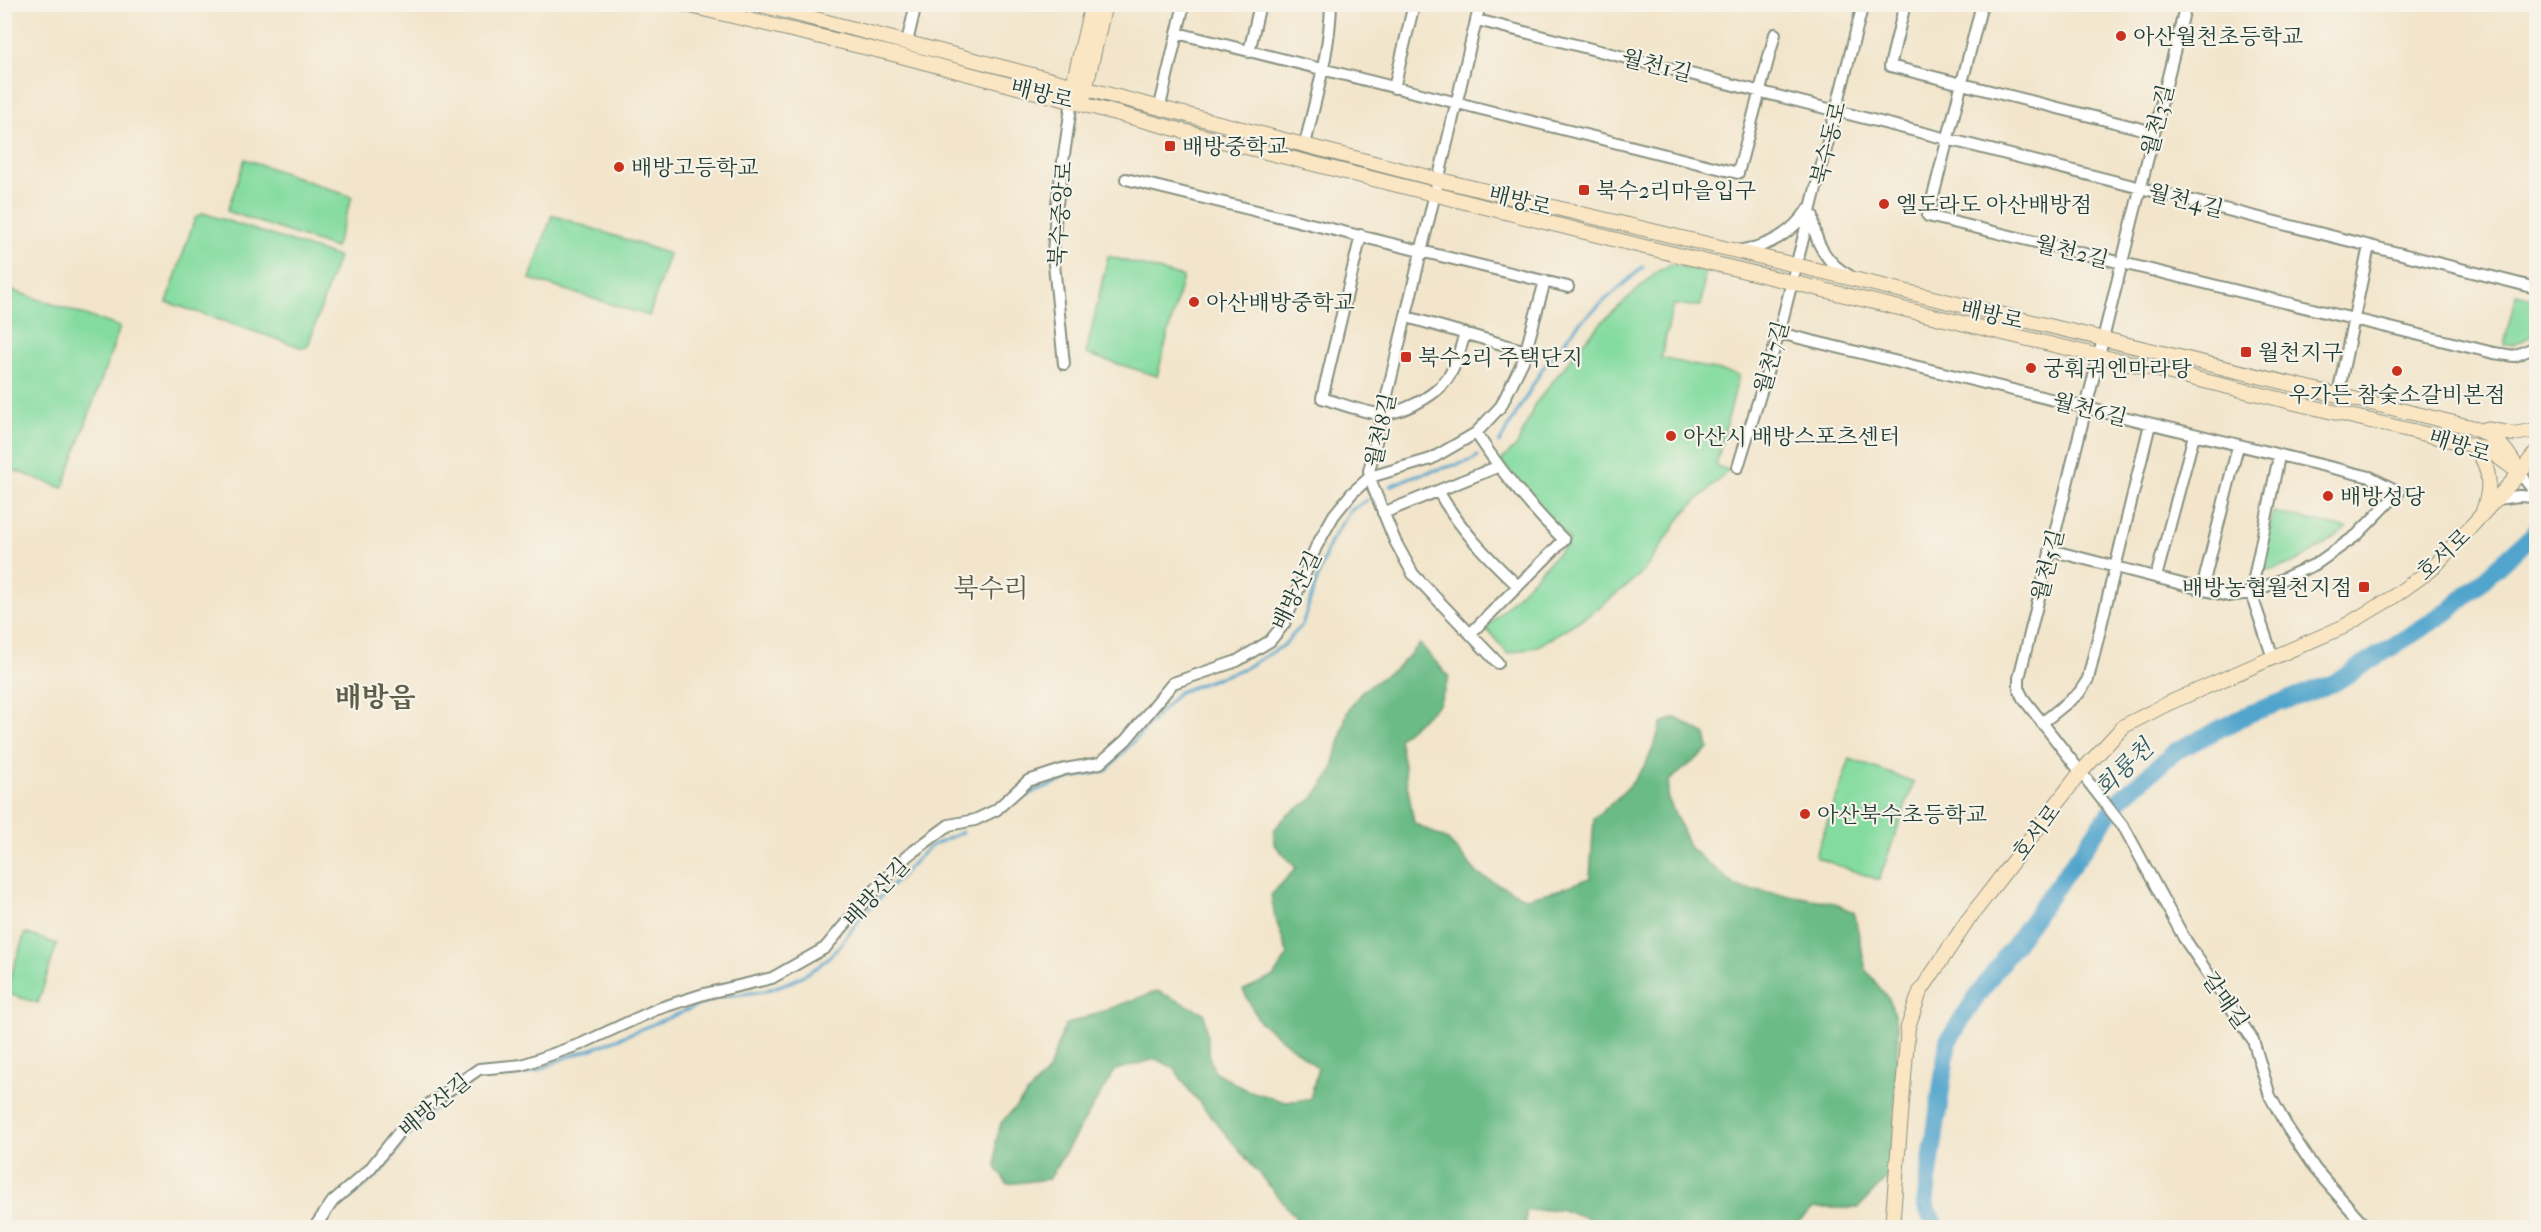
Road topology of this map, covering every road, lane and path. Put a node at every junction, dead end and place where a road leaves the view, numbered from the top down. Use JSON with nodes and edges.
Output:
{"nodes":[{"id":1,"x":682,"y":4,"type":"edge"},
{"id":2,"x":757,"y":4,"type":"edge"},
{"id":3,"x":916,"y":4,"type":"edge"},
{"id":4,"x":1092,"y":4,"type":"edge"},
{"id":5,"x":1105,"y":4,"type":"edge"},
{"id":6,"x":1184,"y":4,"type":"edge"},
{"id":7,"x":1260,"y":4,"type":"edge"},
{"id":8,"x":1330,"y":4,"type":"edge"},
{"id":9,"x":1414,"y":4,"type":"edge"},
{"id":10,"x":1480,"y":4,"type":"edge"},
{"id":11,"x":1863,"y":4,"type":"edge"},
{"id":12,"x":1905,"y":4,"type":"edge"},
{"id":13,"x":1982,"y":4,"type":"edge"},
{"id":14,"x":2186,"y":4,"type":"edge"},
{"id":15,"x":1477,"y":20,"type":"junction"},
{"id":16,"x":1178,"y":33,"type":"junction"},
{"id":17,"x":1775,"y":34,"type":"dead end"},
{"id":18,"x":907,"y":42,"type":"junction"},
{"id":19,"x":1249,"y":52,"type":"junction"},
{"id":20,"x":1322,"y":70,"type":"junction"},
{"id":21,"x":1961,"y":84,"type":"junction"},
{"id":22,"x":1079,"y":87,"type":"junction"},
{"id":23,"x":1394,"y":88,"type":"junction"},
{"id":24,"x":1760,"y":92,"type":"junction"},
{"id":25,"x":1074,"y":101,"type":"junction"},
{"id":26,"x":1458,"y":104,"type":"junction"},
{"id":27,"x":1160,"y":106,"type":"junction"},
{"id":28,"x":1836,"y":111,"type":"junction"},
{"id":29,"x":2154,"y":132,"type":"junction"},
{"id":30,"x":1947,"y":139,"type":"junction"},
{"id":31,"x":1305,"y":145,"type":"junction"},
{"id":32,"x":1126,"y":179,"type":"dead end"},
{"id":33,"x":1440,"y":180,"type":"junction"},
{"id":34,"x":2140,"y":188,"type":"junction"},
{"id":35,"x":1437,"y":195,"type":"junction"},
{"id":36,"x":1813,"y":202,"type":"junction"},
{"id":37,"x":1361,"y":235,"type":"junction"},
{"id":38,"x":2369,"y":246,"type":"junction"},
{"id":39,"x":1423,"y":250,"type":"junction"},
{"id":40,"x":1730,"y":251,"type":"junction"},
{"id":41,"x":2122,"y":263,"type":"junction"},
{"id":42,"x":1794,"y":274,"type":"junction"},
{"id":43,"x":1545,"y":281,"type":"junction"},
{"id":44,"x":1866,"y":284,"type":"junction"},
{"id":45,"x":1568,"y":287,"type":"dead end"},
{"id":46,"x":2536,"y":288,"type":"edge"},
{"id":47,"x":1407,"y":316,"type":"junction"},
{"id":48,"x":2354,"y":319,"type":"junction"},
{"id":49,"x":1465,"y":333,"type":"junction"},
{"id":50,"x":1779,"y":333,"type":"junction"},
{"id":51,"x":2103,"y":340,"type":"junction"},
{"id":52,"x":2536,"y":347,"type":"edge"},
{"id":53,"x":1526,"y":351,"type":"junction"},
{"id":54,"x":2099,"y":354,"type":"junction"},
{"id":55,"x":1064,"y":364,"type":"dead end"},
{"id":56,"x":2338,"y":394,"type":"junction"},
{"id":57,"x":2086,"y":408,"type":"junction"},
{"id":58,"x":1382,"y":414,"type":"junction"},
{"id":59,"x":2150,"y":424,"type":"junction"},
{"id":60,"x":2468,"y":427,"type":"junction"},
{"id":61,"x":2536,"y":430,"type":"edge"},
{"id":62,"x":1476,"y":433,"type":"junction"},
{"id":63,"x":2194,"y":435,"type":"junction"},
{"id":64,"x":2471,"y":445,"type":"junction"},
{"id":65,"x":2238,"y":446,"type":"junction"},
{"id":66,"x":2536,"y":452,"type":"edge"},
{"id":67,"x":2279,"y":456,"type":"junction"},
{"id":68,"x":1497,"y":467,"type":"junction"},
{"id":69,"x":1738,"y":467,"type":"dead end"},
{"id":70,"x":2520,"y":473,"type":"junction"},
{"id":71,"x":1370,"y":477,"type":"junction"},
{"id":72,"x":1438,"y":491,"type":"junction"},
{"id":73,"x":2535,"y":494,"type":"edge"},
{"id":74,"x":2497,"y":500,"type":"junction"},
{"id":75,"x":1383,"y":513,"type":"junction"},
{"id":76,"x":2480,"y":518,"type":"junction"},
{"id":77,"x":2050,"y":550,"type":"junction"},
{"id":78,"x":2114,"y":567,"type":"junction"},
{"id":79,"x":2156,"y":577,"type":"junction"},
{"id":80,"x":1518,"y":586,"type":"junction"},
{"id":81,"x":2202,"y":589,"type":"junction"},
{"id":82,"x":2251,"y":593,"type":"junction"},
{"id":83,"x":1471,"y":633,"type":"junction"},
{"id":84,"x":2273,"y":658,"type":"junction"},
{"id":85,"x":1498,"y":663,"type":"dead end"},
{"id":86,"x":2042,"y":723,"type":"junction"},
{"id":87,"x":2080,"y":773,"type":"junction"},
{"id":88,"x":314,"y":1227,"type":"edge"},
{"id":89,"x":1892,"y":1227,"type":"edge"},
{"id":90,"x":2367,"y":1227,"type":"edge"}],
"edges":[{"from":1,"to":25,"type":"street","name":"배방로"},
{"from":2,"to":18,"type":"street","name":"배방로"},
{"from":3,"to":18,"type":"street"},
{"from":4,"to":22,"type":"street"},
{"from":5,"to":22,"type":"street"},
{"from":6,"to":16,"type":"street"},
{"from":7,"to":19,"type":"street"},
{"from":8,"to":20,"type":"street"},
{"from":9,"to":23,"type":"street"},
{"from":10,"to":15,"type":"street"},
{"from":11,"to":28,"type":"street","name":"북수동로"},
{"from":12,"to":21,"type":"street"},
{"from":13,"to":21,"type":"street","name":"월천2길"},
{"from":14,"to":29,"type":"street","name":"월천3길"},
{"from":15,"to":24,"type":"street","name":"월천1길"},
{"from":15,"to":26,"type":"street"},
{"from":16,"to":19,"type":"street"},
{"from":16,"to":27,"type":"street"},
{"from":17,"to":24,"type":"street"},
{"from":18,"to":22,"type":"street","name":"배방로"},
{"from":19,"to":20,"type":"street"},
{"from":20,"to":23,"type":"street"},
{"from":20,"to":31,"type":"street"},
{"from":21,"to":29,"type":"street"},
{"from":21,"to":30,"type":"street","name":"월천2길"},
{"from":22,"to":25,"type":"street"},
{"from":22,"to":27,"type":"street","name":"배방로"},
{"from":23,"to":26,"type":"street"},
{"from":24,"to":26,"type":"street"},
{"from":24,"to":28,"type":"street","name":"월천1길"},
{"from":25,"to":35,"type":"street","name":"배방로"},
{"from":25,"to":55,"type":"street","name":"북수중앙로"},
{"from":26,"to":33,"type":"street"},
{"from":27,"to":31,"type":"street","name":"배방로"},
{"from":28,"to":30,"type":"street","name":"월천4길"},
{"from":28,"to":36,"type":"street","name":"북수동로"},
{"from":29,"to":34,"type":"street","name":"월천3길"},
{"from":30,"to":34,"type":"street","name":"월천4길"},
{"from":30,"to":41,"type":"street","name":"월천2길"},
{"from":31,"to":33,"type":"street","name":"배방로"},
{"from":32,"to":37,"type":"street"},
{"from":33,"to":35,"type":"street"},
{"from":33,"to":40,"type":"street","name":"배방로"},
{"from":34,"to":38,"type":"street","name":"월천4길"},
{"from":34,"to":41,"type":"street","name":"월천3길"},
{"from":35,"to":39,"type":"street","name":"월천8길"},
{"from":35,"to":42,"type":"street","name":"배방로"},
{"from":36,"to":40,"type":"street"},
{"from":36,"to":42,"type":"street","name":"북수동로"},
{"from":36,"to":44,"type":"street"},
{"from":37,"to":39,"type":"street"},
{"from":37,"to":58,"type":"street"},
{"from":38,"to":46,"type":"street","name":"월천4길"},
{"from":38,"to":48,"type":"street"},
{"from":39,"to":43,"type":"street"},
{"from":39,"to":47,"type":"street","name":"월천8길"},
{"from":40,"to":42,"type":"street","name":"배방로"},
{"from":41,"to":48,"type":"street","name":"월천2길"},
{"from":41,"to":51,"type":"street","name":"월천3길"},
{"from":42,"to":44,"type":"street","name":"배방로"},
{"from":42,"to":50,"type":"street","name":"월천7길"},
{"from":42,"to":54,"type":"street","name":"배방로"},
{"from":43,"to":45,"type":"street"},
{"from":43,"to":53,"type":"street"},
{"from":44,"to":51,"type":"street","name":"배방로"},
{"from":47,"to":49,"type":"street"},
{"from":47,"to":58,"type":"street","name":"월천8길"},
{"from":48,"to":52,"type":"street","name":"월천2길"},
{"from":48,"to":56,"type":"street"},
{"from":49,"to":53,"type":"street"},
{"from":49,"to":58,"type":"street"},
{"from":50,"to":57,"type":"street","name":"월천6길"},
{"from":50,"to":69,"type":"street","name":"월천7길"},
{"from":51,"to":54,"type":"street","name":"월천5길"},
{"from":51,"to":56,"type":"street","name":"배방로"},
{"from":53,"to":62,"type":"street"},
{"from":54,"to":57,"type":"street","name":"월천5길"},
{"from":54,"to":64,"type":"street","name":"배방로"},
{"from":56,"to":60,"type":"street","name":"배방로"},
{"from":57,"to":59,"type":"street","name":"월천6길"},
{"from":57,"to":77,"type":"street","name":"월천5길"},
{"from":58,"to":71,"type":"street","name":"월천8길"},
{"from":59,"to":63,"type":"street","name":"월천6길"},
{"from":59,"to":78,"type":"street"},
{"from":60,"to":61,"type":"street"},
{"from":60,"to":70,"type":"street","name":"배방로"},
{"from":62,"to":68,"type":"street"},
{"from":62,"to":71,"type":"street"},
{"from":63,"to":65,"type":"street","name":"월천6길"},
{"from":63,"to":79,"type":"street"},
{"from":64,"to":70,"type":"street","name":"배방로"},
{"from":64,"to":76,"type":"street"},
{"from":65,"to":67,"type":"street","name":"월천6길"},
{"from":65,"to":81,"type":"street"},
{"from":66,"to":70,"type":"street","name":"호서로"},
{"from":67,"to":82,"type":"street"},
{"from":67,"to":82,"type":"street","name":"월천6길"},
{"from":68,"to":72,"type":"street"},
{"from":68,"to":80,"type":"street"},
{"from":70,"to":73,"type":"street"},
{"from":70,"to":74,"type":"street","name":"호서로"},
{"from":71,"to":75,"type":"street","name":"월천8길"},
{"from":71,"to":88,"type":"street","name":"배방산길"},
{"from":72,"to":75,"type":"street"},
{"from":72,"to":80,"type":"street"},
{"from":73,"to":74,"type":"street"},
{"from":74,"to":76,"type":"street","name":"호서로"},
{"from":75,"to":83,"type":"street","name":"월천8길"},
{"from":76,"to":84,"type":"street","name":"호서로"},
{"from":77,"to":78,"type":"street"},
{"from":77,"to":86,"type":"street","name":"월천5길"},
{"from":78,"to":79,"type":"street"},
{"from":78,"to":86,"type":"street"},
{"from":79,"to":81,"type":"street"},
{"from":80,"to":83,"type":"street"},
{"from":81,"to":82,"type":"street"},
{"from":82,"to":84,"type":"street"},
{"from":83,"to":85,"type":"street","name":"월천8길"},
{"from":84,"to":87,"type":"street","name":"호서로"},
{"from":86,"to":87,"type":"street","name":"월천5길"},
{"from":87,"to":89,"type":"street","name":"호서로"},
{"from":87,"to":90,"type":"street","name":"갈매길"}]}
